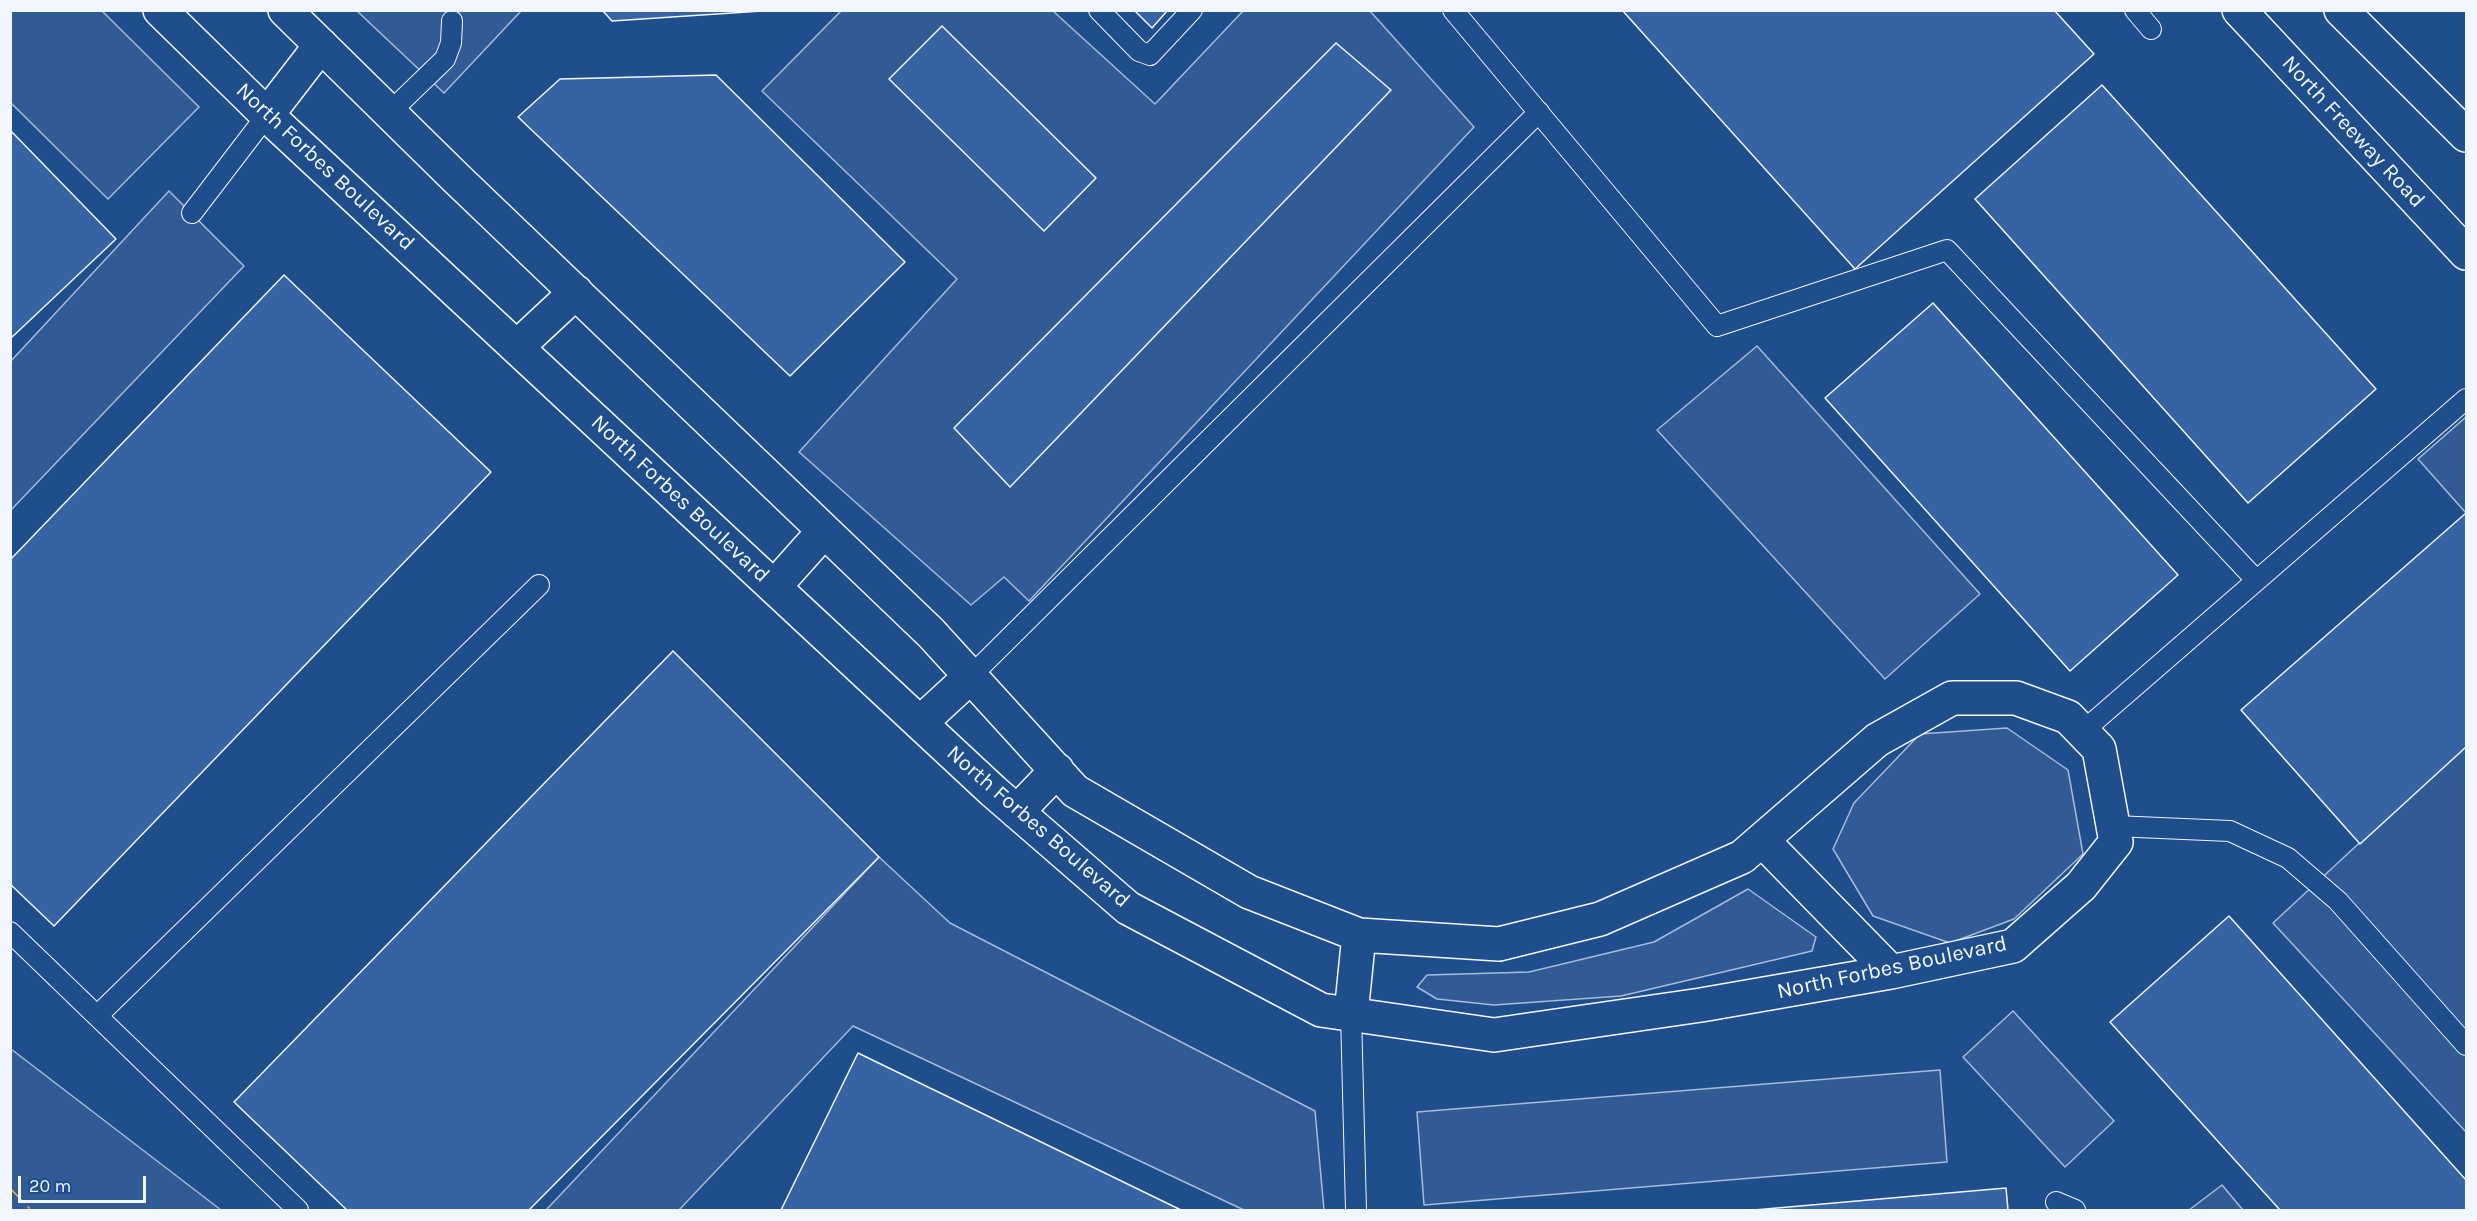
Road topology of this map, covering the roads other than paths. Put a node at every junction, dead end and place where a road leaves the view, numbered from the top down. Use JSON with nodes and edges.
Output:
{"nodes":[{"id":1,"x":160,"y":10,"type":"edge"},
{"id":2,"x":285,"y":10,"type":"edge"},
{"id":3,"x":1099,"y":10,"type":"edge"},
{"id":4,"x":1192,"y":10,"type":"edge"},
{"id":5,"x":1453,"y":10,"type":"edge"},
{"id":6,"x":2135,"y":10,"type":"edge"},
{"id":7,"x":2239,"y":10,"type":"edge"},
{"id":8,"x":2341,"y":10,"type":"edge"},
{"id":9,"x":452,"y":21,"type":"dead end"},
{"id":10,"x":2151,"y":29,"type":"dead end"},
{"id":11,"x":321,"y":45,"type":"junction"},
{"id":12,"x":389,"y":112,"type":"junction"},
{"id":13,"x":1539,"y":112,"type":"junction"},
{"id":14,"x":267,"y":115,"type":"junction"},
{"id":15,"x":2466,"y":135,"type":"edge"},
{"id":16,"x":192,"y":213,"type":"dead end"},
{"id":17,"x":2466,"y":253,"type":"edge"},
{"id":18,"x":576,"y":292,"type":"junction"},
{"id":19,"x":517,"y":347,"type":"junction"},
{"id":20,"x":2466,"y":399,"type":"edge"},
{"id":21,"x":824,"y":531,"type":"junction"},
{"id":22,"x":2256,"y":580,"type":"junction"},
{"id":23,"x":538,"y":585,"type":"dead end"},
{"id":24,"x":774,"y":587,"type":"junction"},
{"id":25,"x":970,"y":677,"type":"junction"},
{"id":26,"x":920,"y":723,"type":"junction"},
{"id":27,"x":2082,"y":732,"type":"junction"},
{"id":28,"x":1057,"y":770,"type":"junction"},
{"id":29,"x":1017,"y":812,"type":"junction"},
{"id":30,"x":2114,"y":826,"type":"junction"},
{"id":31,"x":1762,"y":840,"type":"junction"},
{"id":32,"x":10,"y":932,"type":"edge"},
{"id":33,"x":1359,"y":935,"type":"junction"},
{"id":34,"x":1891,"y":972,"type":"junction"},
{"id":35,"x":1351,"y":1014,"type":"junction"},
{"id":36,"x":97,"y":1016,"type":"junction"},
{"id":37,"x":2466,"y":1045,"type":"edge"},
{"id":38,"x":2056,"y":1202,"type":"dead end"},
{"id":39,"x":298,"y":1210,"type":"edge"},
{"id":40,"x":1356,"y":1210,"type":"edge"},
{"id":41,"x":2075,"y":1210,"type":"edge"}],
"edges":[{"from":1,"to":14,"type":"main road","name":"North Forbes Boulevard"},
{"from":2,"to":11,"type":"main road","name":"North Forbes Boulevard"},
{"from":3,"to":4,"type":"lane"},
{"from":5,"to":13,"type":"lane"},
{"from":6,"to":10,"type":"lane"},
{"from":7,"to":17,"type":"main road","name":"North Freeway Road"},
{"from":8,"to":15,"type":"main road"},
{"from":9,"to":12,"type":"lane"},
{"from":11,"to":12,"type":"main road","name":"North Forbes Boulevard"},
{"from":11,"to":14,"type":"main road"},
{"from":12,"to":18,"type":"main road","name":"North Forbes Boulevard"},
{"from":13,"to":22,"type":"lane"},
{"from":13,"to":25,"type":"lane"},
{"from":14,"to":16,"type":"lane"},
{"from":14,"to":19,"type":"main road","name":"North Forbes Boulevard"},
{"from":18,"to":19,"type":"main road"},
{"from":18,"to":21,"type":"main road","name":"North Forbes Boulevard"},
{"from":19,"to":24,"type":"main road","name":"North Forbes Boulevard"},
{"from":20,"to":22,"type":"lane"},
{"from":21,"to":24,"type":"main road"},
{"from":21,"to":25,"type":"main road","name":"North Forbes Boulevard"},
{"from":22,"to":27,"type":"lane"},
{"from":23,"to":36,"type":"lane"},
{"from":24,"to":26,"type":"main road","name":"North Forbes Boulevard"},
{"from":25,"to":26,"type":"main road"},
{"from":25,"to":28,"type":"main road","name":"North Forbes Boulevard"},
{"from":26,"to":29,"type":"main road","name":"North Forbes Boulevard"},
{"from":27,"to":30,"type":"main road","name":"North Forbes Boulevard"},
{"from":27,"to":31,"type":"main road","name":"North Forbes Boulevard"},
{"from":28,"to":29,"type":"main road"},
{"from":28,"to":33,"type":"main road","name":"North Forbes Boulevard"},
{"from":29,"to":35,"type":"main road","name":"North Forbes Boulevard"},
{"from":30,"to":34,"type":"main road","name":"North Forbes Boulevard"},
{"from":30,"to":37,"type":"lane"},
{"from":31,"to":33,"type":"main road","name":"North Forbes Boulevard"},
{"from":31,"to":34,"type":"main road"},
{"from":32,"to":36,"type":"lane"},
{"from":33,"to":35,"type":"main road"},
{"from":34,"to":35,"type":"main road","name":"North Forbes Boulevard"},
{"from":35,"to":40,"type":"lane"},
{"from":36,"to":39,"type":"lane"},
{"from":38,"to":41,"type":"lane"}]}
